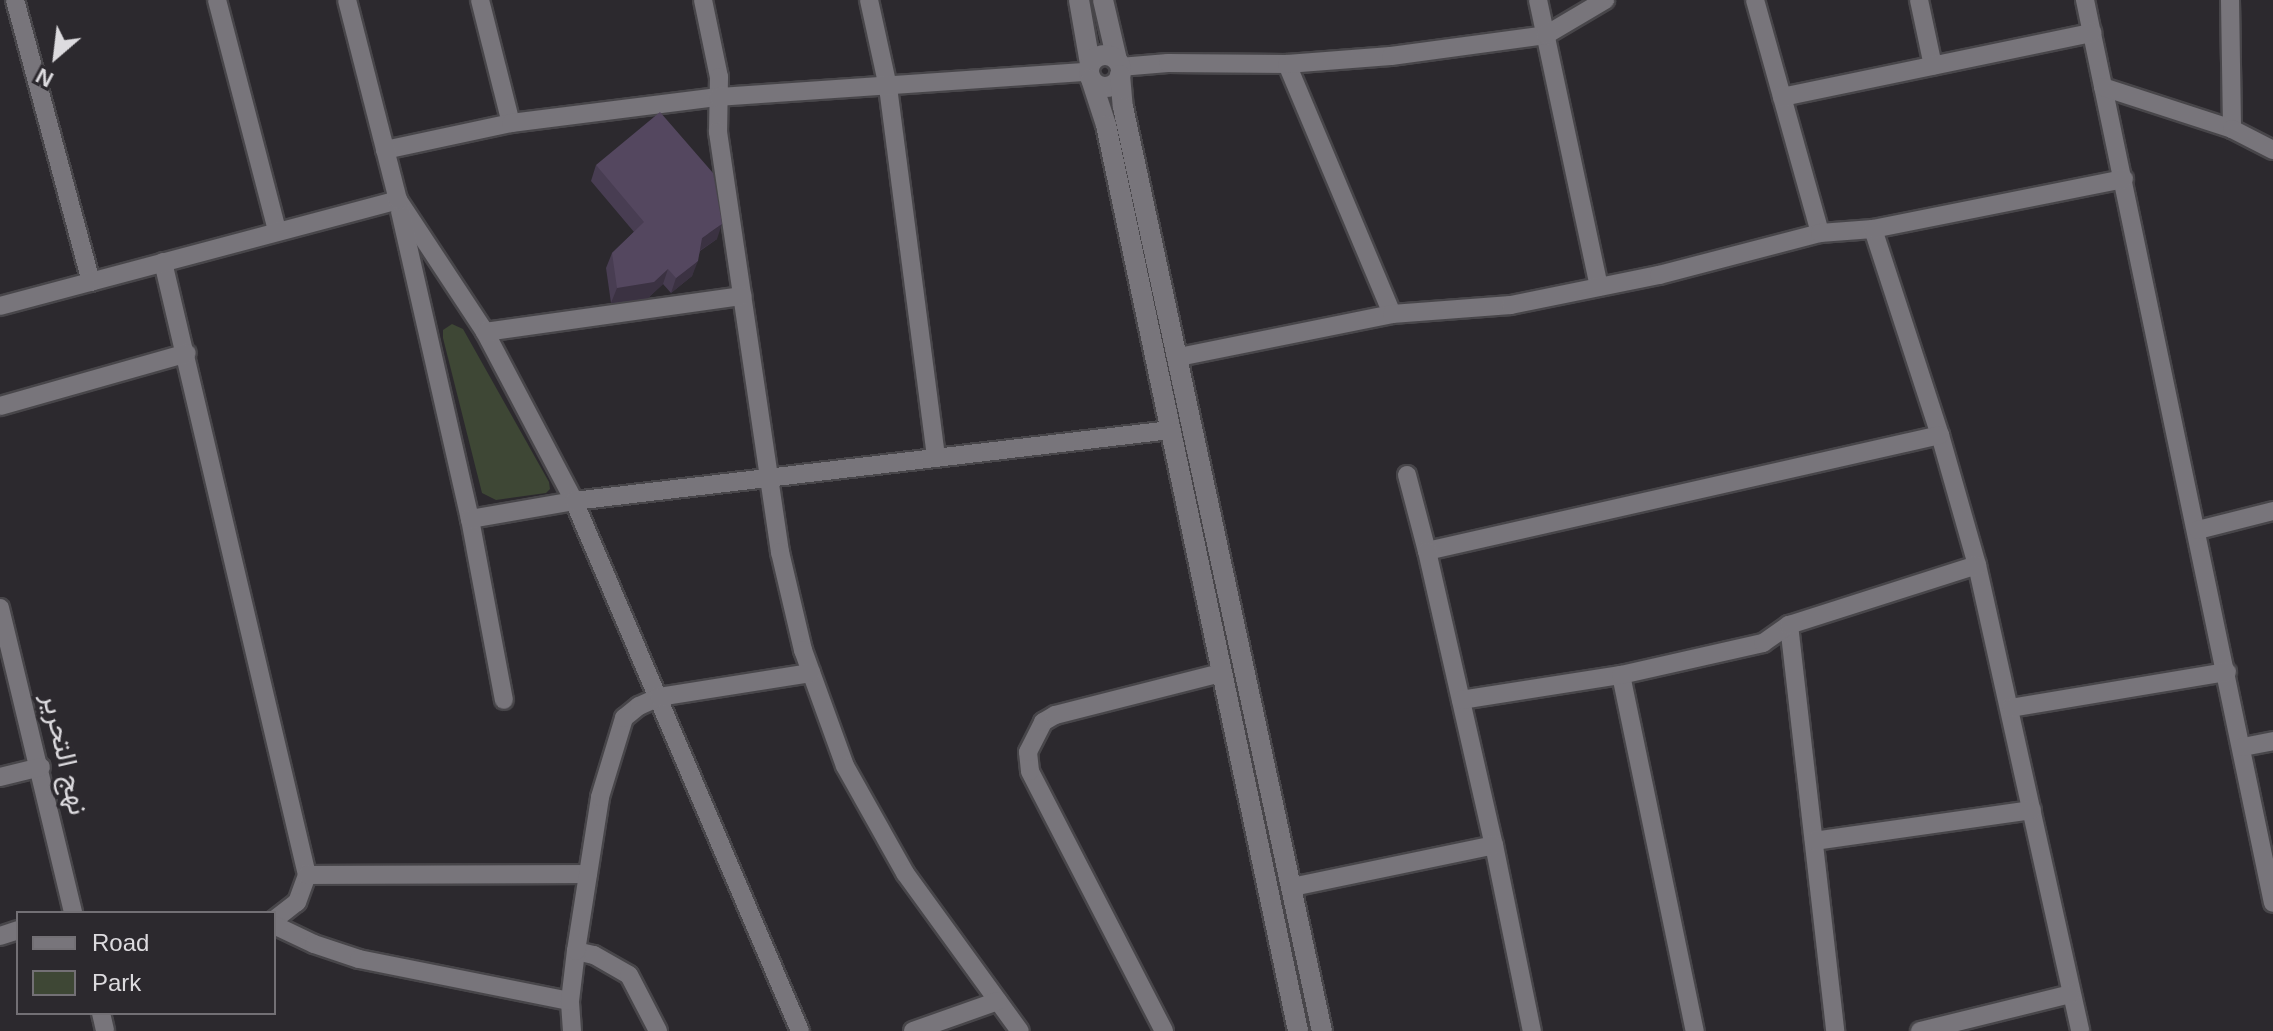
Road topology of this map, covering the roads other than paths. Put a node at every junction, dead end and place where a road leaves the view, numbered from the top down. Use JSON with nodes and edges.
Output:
{"nodes":[{"id":1,"x":15,"y":0,"type":"edge"},
{"id":2,"x":217,"y":0,"type":"edge"},
{"id":3,"x":347,"y":0,"type":"edge"},
{"id":4,"x":480,"y":0,"type":"edge"},
{"id":5,"x":703,"y":0,"type":"edge"},
{"id":6,"x":869,"y":0,"type":"edge"},
{"id":7,"x":1079,"y":0,"type":"edge"},
{"id":8,"x":1103,"y":0,"type":"edge"},
{"id":9,"x":1538,"y":0,"type":"edge"},
{"id":10,"x":1605,"y":0,"type":"edge"},
{"id":11,"x":1755,"y":0,"type":"edge"},
{"id":12,"x":1919,"y":0,"type":"edge"},
{"id":13,"x":2085,"y":0,"type":"edge"},
{"id":14,"x":2230,"y":0,"type":"edge"},
{"id":15,"x":2092,"y":33,"type":"junction"},
{"id":16,"x":1546,"y":35,"type":"junction"},
{"id":17,"x":1287,"y":64,"type":"junction"},
{"id":18,"x":1933,"y":66,"type":"junction"},
{"id":19,"x":1119,"y":67,"type":"junction"},
{"id":20,"x":1090,"y":72,"type":"junction"},
{"id":21,"x":888,"y":87,"type":"junction"},
{"id":22,"x":2103,"y":87,"type":"junction"},
{"id":23,"x":718,"y":97,"type":"junction"},
{"id":24,"x":1782,"y":97,"type":"junction"},
{"id":25,"x":511,"y":123,"type":"junction"},
{"id":26,"x":2232,"y":129,"type":"junction"},
{"id":27,"x":385,"y":150,"type":"junction"},
{"id":28,"x":2273,"y":150,"type":"edge"},
{"id":29,"x":2124,"y":179,"type":"junction"},
{"id":30,"x":398,"y":200,"type":"junction"},
{"id":31,"x":1873,"y":229,"type":"junction"},
{"id":32,"x":277,"y":230,"type":"junction"},
{"id":33,"x":1820,"y":233,"type":"junction"},
{"id":34,"x":163,"y":262,"type":"junction"},
{"id":35,"x":91,"y":282,"type":"junction"},
{"id":36,"x":1599,"y":287,"type":"junction"},
{"id":37,"x":742,"y":296,"type":"junction"},
{"id":38,"x":0,"y":306,"type":"edge"},
{"id":39,"x":1392,"y":314,"type":"junction"},
{"id":40,"x":485,"y":332,"type":"junction"},
{"id":41,"x":187,"y":353,"type":"junction"},
{"id":42,"x":1179,"y":357,"type":"junction"},
{"id":43,"x":0,"y":406,"type":"edge"},
{"id":44,"x":1170,"y":430,"type":"junction"},
{"id":45,"x":1940,"y":435,"type":"junction"},
{"id":46,"x":936,"y":457,"type":"junction"},
{"id":47,"x":1407,"y":475,"type":"dead end"},
{"id":48,"x":771,"y":479,"type":"junction"},
{"id":49,"x":574,"y":501,"type":"junction"},
{"id":50,"x":2273,"y":511,"type":"edge"},
{"id":51,"x":470,"y":519,"type":"junction"},
{"id":52,"x":2198,"y":530,"type":"junction"},
{"id":53,"x":1427,"y":551,"type":"junction"},
{"id":54,"x":1977,"y":565,"type":"junction"},
{"id":55,"x":0,"y":610,"type":"edge"},
{"id":56,"x":1789,"y":625,"type":"junction"},
{"id":57,"x":2227,"y":672,"type":"junction"},
{"id":58,"x":811,"y":673,"type":"junction"},
{"id":59,"x":1221,"y":673,"type":"junction"},
{"id":60,"x":1621,"y":675,"type":"junction"},
{"id":61,"x":659,"y":697,"type":"junction"},
{"id":62,"x":504,"y":700,"type":"dead end"},
{"id":63,"x":1461,"y":700,"type":"junction"},
{"id":64,"x":2011,"y":708,"type":"junction"},
{"id":65,"x":2273,"y":741,"type":"edge"},
{"id":66,"x":2243,"y":747,"type":"junction"},
{"id":67,"x":41,"y":767,"type":"junction"},
{"id":68,"x":0,"y":777,"type":"edge"},
{"id":69,"x":2032,"y":810,"type":"junction"},
{"id":70,"x":1814,"y":841,"type":"junction"},
{"id":71,"x":1494,"y":845,"type":"junction"},
{"id":72,"x":588,"y":874,"type":"junction"},
{"id":73,"x":307,"y":875,"type":"junction"},
{"id":74,"x":1292,"y":887,"type":"junction"},
{"id":75,"x":2273,"y":903,"type":"edge"},
{"id":76,"x":70,"y":911,"type":"edge"},
{"id":77,"x":276,"y":920,"type":"edge"},
{"id":78,"x":276,"y":923,"type":"edge"},
{"id":79,"x":576,"y":951,"type":"junction"},
{"id":80,"x":2071,"y":994,"type":"junction"},
{"id":81,"x":570,"y":1001,"type":"junction"},
{"id":82,"x":998,"y":1001,"type":"junction"},
{"id":83,"x":572,"y":1031,"type":"edge"},
{"id":84,"x":658,"y":1031,"type":"edge"},
{"id":85,"x":800,"y":1031,"type":"edge"},
{"id":86,"x":913,"y":1031,"type":"edge"},
{"id":87,"x":1020,"y":1031,"type":"edge"},
{"id":88,"x":1164,"y":1031,"type":"edge"},
{"id":89,"x":1298,"y":1031,"type":"edge"},
{"id":90,"x":1322,"y":1031,"type":"edge"},
{"id":91,"x":1532,"y":1031,"type":"edge"},
{"id":92,"x":1695,"y":1031,"type":"edge"},
{"id":93,"x":1835,"y":1031,"type":"edge"},
{"id":94,"x":1920,"y":1031,"type":"edge"},
{"id":95,"x":2080,"y":1031,"type":"edge"}],
"edges":[{"from":1,"to":35,"type":"street"},
{"from":2,"to":32,"type":"street"},
{"from":3,"to":27,"type":"street"},
{"from":4,"to":25,"type":"street"},
{"from":5,"to":23,"type":"street"},
{"from":6,"to":21,"type":"street"},
{"from":7,"to":20,"type":"main road"},
{"from":8,"to":19,"type":"main road"},
{"from":9,"to":16,"type":"street"},
{"from":10,"to":16,"type":"street"},
{"from":11,"to":24,"type":"street"},
{"from":12,"to":18,"type":"street"},
{"from":13,"to":15,"type":"street"},
{"from":14,"to":26,"type":"street"},
{"from":15,"to":18,"type":"street"},
{"from":15,"to":22,"type":"street"},
{"from":16,"to":17,"type":"street"},
{"from":16,"to":36,"type":"street"},
{"from":17,"to":19,"type":"street"},
{"from":17,"to":39,"type":"street"},
{"from":18,"to":24,"type":"street"},
{"from":19,"to":20,"type":"main road"},
{"from":19,"to":42,"type":"main road"},
{"from":20,"to":21,"type":"street"},
{"from":20,"to":44,"type":"main road"},
{"from":21,"to":23,"type":"street"},
{"from":21,"to":46,"type":"street"},
{"from":22,"to":26,"type":"street"},
{"from":22,"to":29,"type":"street"},
{"from":23,"to":25,"type":"street"},
{"from":23,"to":37,"type":"street"},
{"from":24,"to":33,"type":"street"},
{"from":25,"to":27,"type":"street"},
{"from":26,"to":28,"type":"street"},
{"from":27,"to":30,"type":"street"},
{"from":29,"to":31,"type":"street"},
{"from":29,"to":52,"type":"street"},
{"from":30,"to":32,"type":"street"},
{"from":30,"to":40,"type":"street"},
{"from":30,"to":51,"type":"street"},
{"from":31,"to":33,"type":"street"},
{"from":31,"to":45,"type":"street"},
{"from":32,"to":34,"type":"street"},
{"from":33,"to":36,"type":"street"},
{"from":34,"to":35,"type":"street"},
{"from":34,"to":41,"type":"street"},
{"from":35,"to":38,"type":"street"},
{"from":36,"to":39,"type":"street"},
{"from":37,"to":40,"type":"street"},
{"from":37,"to":48,"type":"street"},
{"from":39,"to":42,"type":"street"},
{"from":40,"to":49,"type":"street"},
{"from":41,"to":43,"type":"street"},
{"from":41,"to":73,"type":"street"},
{"from":42,"to":74,"type":"main road"},
{"from":44,"to":46,"type":"street"},
{"from":44,"to":59,"type":"main road"},
{"from":45,"to":53,"type":"street"},
{"from":45,"to":54,"type":"street"},
{"from":46,"to":48,"type":"street"},
{"from":47,"to":53,"type":"street"},
{"from":48,"to":49,"type":"street"},
{"from":48,"to":58,"type":"street"},
{"from":49,"to":51,"type":"street"},
{"from":49,"to":61,"type":"street"},
{"from":50,"to":52,"type":"street"},
{"from":51,"to":62,"type":"street"},
{"from":52,"to":57,"type":"street"},
{"from":53,"to":63,"type":"street"},
{"from":54,"to":56,"type":"street"},
{"from":54,"to":64,"type":"street"},
{"from":55,"to":67,"type":"street","name":"نهج التحرير"},
{"from":56,"to":60,"type":"street"},
{"from":56,"to":70,"type":"street"},
{"from":57,"to":64,"type":"street"},
{"from":57,"to":66,"type":"street"},
{"from":58,"to":61,"type":"street"},
{"from":58,"to":82,"type":"street"},
{"from":59,"to":88,"type":"street"},
{"from":59,"to":89,"type":"main road"},
{"from":60,"to":63,"type":"street"},
{"from":60,"to":92,"type":"street"},
{"from":61,"to":72,"type":"street"},
{"from":61,"to":85,"type":"street"},
{"from":63,"to":71,"type":"street"},
{"from":64,"to":69,"type":"street"},
{"from":65,"to":66,"type":"street"},
{"from":66,"to":75,"type":"street"},
{"from":67,"to":68,"type":"street"},
{"from":67,"to":76,"type":"street","name":"نهج التحرير"},
{"from":69,"to":70,"type":"street"},
{"from":69,"to":80,"type":"street"},
{"from":70,"to":93,"type":"street"},
{"from":71,"to":74,"type":"street"},
{"from":71,"to":91,"type":"street"},
{"from":72,"to":73,"type":"street"},
{"from":72,"to":79,"type":"street"},
{"from":73,"to":77,"type":"street"},
{"from":74,"to":90,"type":"main road"},
{"from":78,"to":81,"type":"street"},
{"from":79,"to":81,"type":"street"},
{"from":79,"to":84,"type":"street"},
{"from":80,"to":94,"type":"street"},
{"from":80,"to":95,"type":"street"},
{"from":81,"to":83,"type":"street"},
{"from":82,"to":86,"type":"street"},
{"from":82,"to":87,"type":"street"}]}
